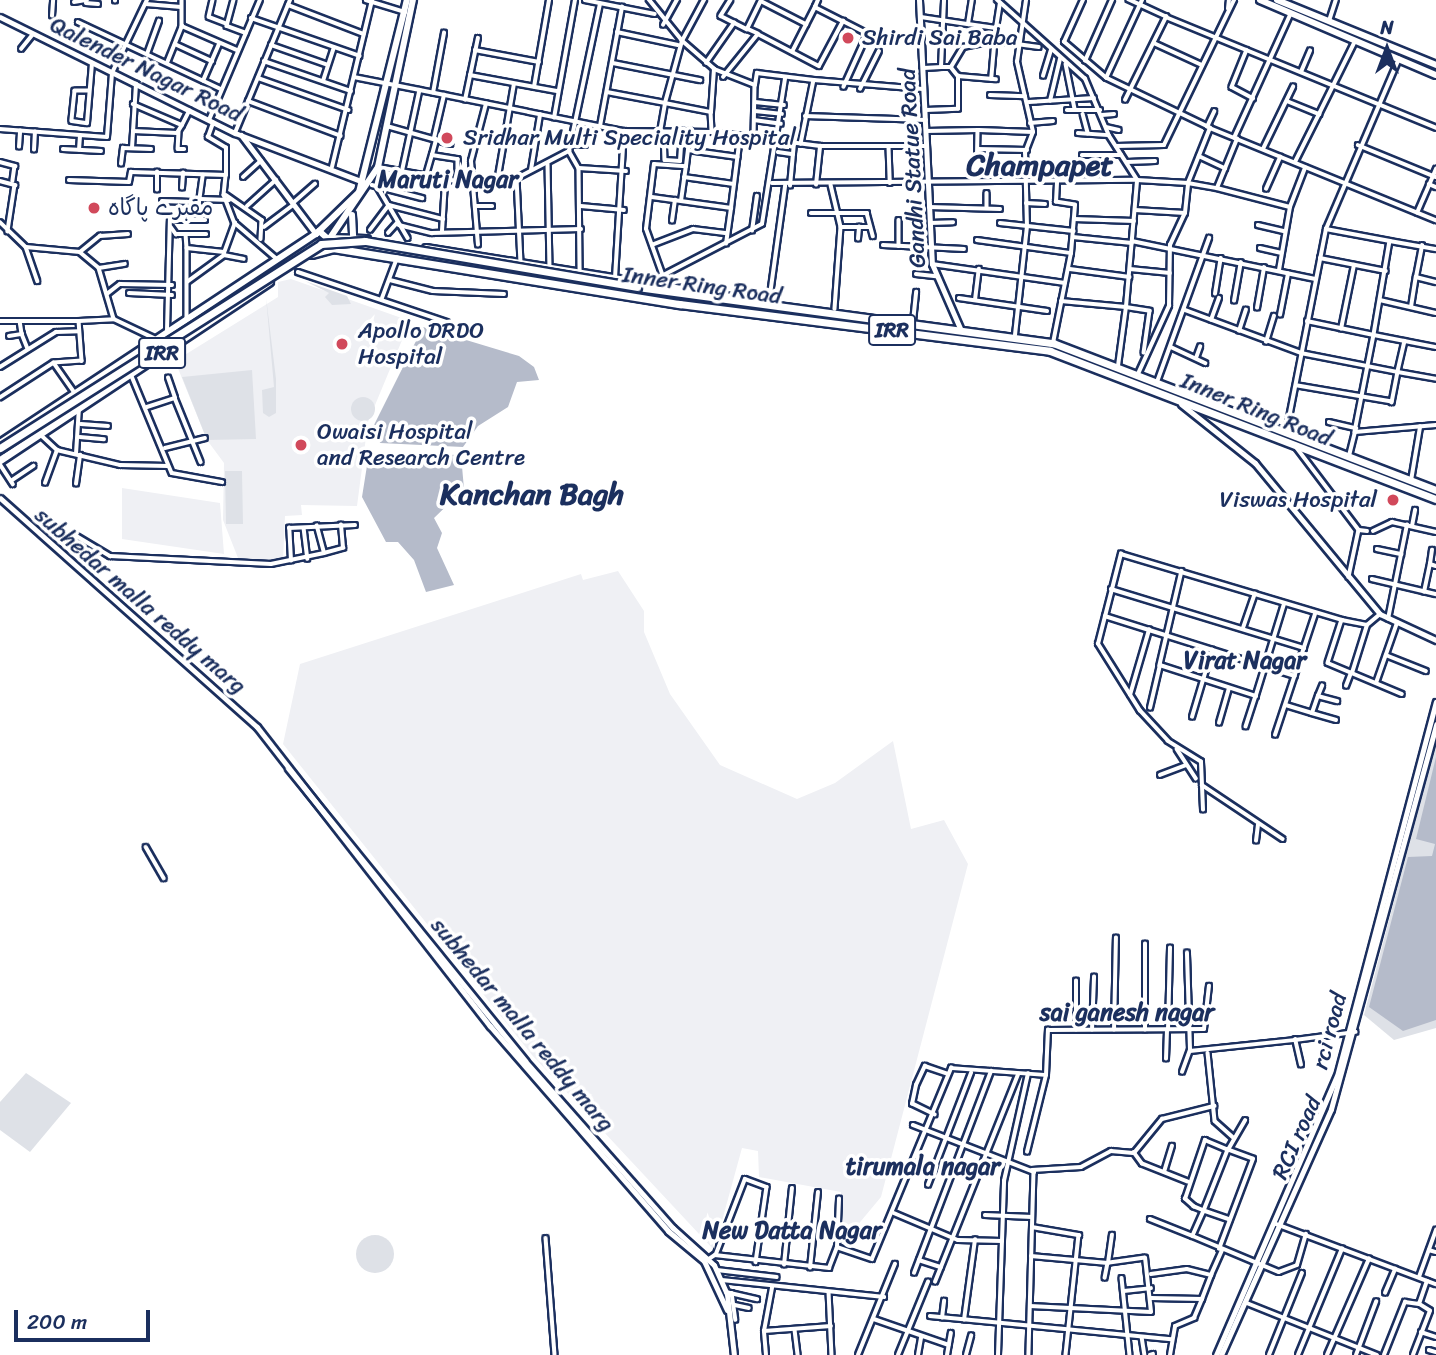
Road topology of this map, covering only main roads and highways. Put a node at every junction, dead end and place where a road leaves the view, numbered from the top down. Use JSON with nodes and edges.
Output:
{"nodes":[{"id":1,"x":407,"y":0,"type":"edge"},
{"id":2,"x":413,"y":0,"type":"edge"},
{"id":3,"x":919,"y":0,"type":"edge"},
{"id":4,"x":1260,"y":0,"type":"edge"},
{"id":5,"x":1277,"y":0,"type":"edge"},
{"id":6,"x":408,"y":13,"type":"junction"},
{"id":7,"x":0,"y":17,"type":"edge"},
{"id":8,"x":1436,"y":65,"type":"edge"},
{"id":9,"x":1436,"y":75,"type":"edge"},
{"id":10,"x":393,"y":83,"type":"junction"},
{"id":11,"x":238,"y":134,"type":"junction"},
{"id":12,"x":372,"y":185,"type":"junction"},
{"id":13,"x":354,"y":210,"type":"junction"},
{"id":14,"x":318,"y":233,"type":"junction"},
{"id":15,"x":353,"y":237,"type":"junction"},
{"id":16,"x":330,"y":238,"type":"junction"},
{"id":17,"x":324,"y":249,"type":"junction"},
{"id":18,"x":485,"y":257,"type":"junction"},
{"id":19,"x":495,"y":259,"type":"junction"},
{"id":20,"x":483,"y":270,"type":"junction"},
{"id":21,"x":493,"y":272,"type":"junction"},
{"id":22,"x":769,"y":302,"type":"junction"},
{"id":23,"x":960,"y":328,"type":"junction"},
{"id":24,"x":1176,"y":399,"type":"junction"},
{"id":25,"x":0,"y":445,"type":"edge"},
{"id":26,"x":0,"y":462,"type":"edge"},
{"id":27,"x":1411,"y":486,"type":"junction"},
{"id":28,"x":1436,"y":488,"type":"edge"},
{"id":29,"x":0,"y":498,"type":"edge"},
{"id":30,"x":1436,"y":499,"type":"edge"},
{"id":31,"x":1436,"y":640,"type":"edge"},
{"id":32,"x":1436,"y":702,"type":"edge"},
{"id":33,"x":1436,"y":724,"type":"edge"},
{"id":34,"x":282,"y":762,"type":"junction"},
{"id":35,"x":1352,"y":1032,"type":"junction"},
{"id":36,"x":1259,"y":1262,"type":"junction"},
{"id":37,"x":727,"y":1310,"type":"junction"},
{"id":38,"x":734,"y":1355,"type":"edge"},
{"id":39,"x":1216,"y":1355,"type":"edge"},
{"id":40,"x":1221,"y":1355,"type":"edge"}],
"edges":[{"from":1,"to":6,"type":"main road"},
{"from":2,"to":6,"type":"main road"},
{"from":3,"to":23,"type":"main road","name":"Gandhi Statue Road"},
{"from":4,"to":9,"type":"main road"},
{"from":5,"to":8,"type":"main road"},
{"from":6,"to":10,"type":"main road"},
{"from":7,"to":11,"type":"main road","name":"Qalender Nagar Road"},
{"from":10,"to":12,"type":"main road"},
{"from":10,"to":12,"type":"main road"},
{"from":11,"to":12,"type":"main road"},
{"from":11,"to":14,"type":"main road","name":"Qalender Nagar Road"},
{"from":12,"to":13,"type":"main road"},
{"from":12,"to":14,"type":"main road"},
{"from":13,"to":15,"type":"main road"},
{"from":13,"to":16,"type":"main road"},
{"from":14,"to":16,"type":"main road"},
{"from":14,"to":25,"type":"main road","number":"IRR"},
{"from":15,"to":16,"type":"main road","name":"Inner Ring Road","number":"IRR"},
{"from":15,"to":18,"type":"main road","name":"Inner Ring Road","number":"IRR"},
{"from":16,"to":17,"type":"main road"},
{"from":17,"to":20,"type":"highway","name":"Inner Ring Road","number":"IRR"},
{"from":17,"to":26,"type":"highway","number":"IRR"},
{"from":18,"to":19,"type":"main road","name":"Inner Ring Road","number":"IRR"},
{"from":18,"to":20,"type":"highway"},
{"from":19,"to":21,"type":"highway"},
{"from":19,"to":22,"type":"main road","name":"Inner Ring Road","number":"IRR"},
{"from":20,"to":21,"type":"highway","name":"Inner Ring Road","number":"IRR"},
{"from":21,"to":24,"type":"highway","name":"Inner Ring Road","number":"IRR"},
{"from":22,"to":23,"type":"highway","name":"Inner Ring Road","number":"IRR"},
{"from":22,"to":25,"type":"highway","bridge":true},
{"from":23,"to":27,"type":"highway","name":"Inner Ring Road","number":"IRR"},
{"from":24,"to":27,"type":"highway","name":"Inner Ring Road","number":"IRR"},
{"from":24,"to":31,"type":"main road"},
{"from":27,"to":28,"type":"highway","name":"Inner Ring Road","number":"IRR"},
{"from":27,"to":30,"type":"highway","name":"Inner Ring Road","number":"IRR"},
{"from":29,"to":34,"type":"main road","name":"subhedar malla reddy marg"},
{"from":32,"to":35,"type":"main road","name":"rci road"},
{"from":33,"to":35,"type":"main road","name":"RCI road"},
{"from":34,"to":37,"type":"main road","name":"subhedar malla reddy marg"},
{"from":34,"to":37,"type":"main road","name":"subhedar malla reddy marg"},
{"from":35,"to":36,"type":"main road","name":"rci road"},
{"from":35,"to":36,"type":"main road","name":"RCI road"},
{"from":36,"to":39,"type":"main road","name":"rci road"},
{"from":36,"to":40,"type":"main road","name":"RCI road"},
{"from":37,"to":38,"type":"main road","name":"subhedar malla reddy marg"}]}
